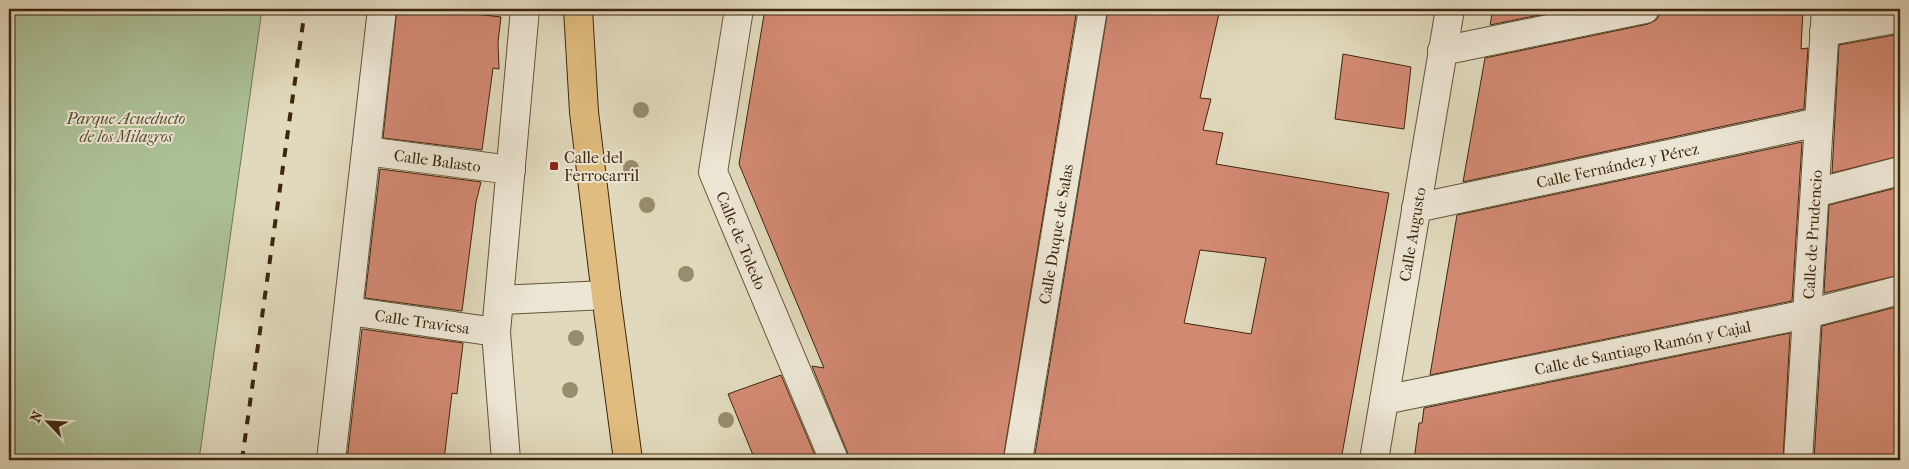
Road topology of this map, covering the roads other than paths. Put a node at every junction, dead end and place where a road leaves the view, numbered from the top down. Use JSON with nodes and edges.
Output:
{"nodes":[{"id":1,"x":382,"y":9,"type":"edge"},
{"id":2,"x":525,"y":9,"type":"edge"},
{"id":3,"x":578,"y":9,"type":"edge"},
{"id":4,"x":739,"y":9,"type":"edge"},
{"id":5,"x":1092,"y":9,"type":"edge"},
{"id":6,"x":1450,"y":9,"type":"edge"},
{"id":7,"x":1645,"y":9,"type":"edge"},
{"id":8,"x":1900,"y":18,"type":"edge"},
{"id":9,"x":1825,"y":20,"type":"edge"},
{"id":10,"x":1442,"y":51,"type":"junction"},
{"id":11,"x":1819,"y":122,"type":"junction"},
{"id":12,"x":366,"y":151,"type":"junction"},
{"id":13,"x":510,"y":170,"type":"junction"},
{"id":14,"x":1900,"y":171,"type":"edge"},
{"id":15,"x":1815,"y":193,"type":"junction"},
{"id":16,"x":1416,"y":208,"type":"junction"},
{"id":17,"x":1900,"y":290,"type":"edge"},
{"id":18,"x":606,"y":295,"type":"junction"},
{"id":19,"x":500,"y":300,"type":"junction"},
{"id":20,"x":349,"y":311,"type":"junction"},
{"id":21,"x":1807,"y":314,"type":"junction"},
{"id":22,"x":496,"y":332,"type":"junction"},
{"id":23,"x":1384,"y":400,"type":"junction"},
{"id":24,"x":331,"y":460,"type":"edge"},
{"id":25,"x":506,"y":460,"type":"edge"},
{"id":26,"x":628,"y":460,"type":"edge"},
{"id":27,"x":834,"y":460,"type":"edge"},
{"id":28,"x":1018,"y":460,"type":"edge"},
{"id":29,"x":1374,"y":460,"type":"edge"},
{"id":30,"x":1798,"y":460,"type":"edge"}],
"edges":[{"from":1,"to":12,"type":"street"},
{"from":2,"to":13,"type":"street"},
{"from":3,"to":18,"type":"main road"},
{"from":4,"to":27,"type":"street","name":"Calle de Toledo"},
{"from":5,"to":28,"type":"street","name":"Calle Duque de Salas"},
{"from":6,"to":10,"type":"street","name":"Calle Augusto"},
{"from":7,"to":10,"type":"street"},
{"from":8,"to":9,"type":"street"},
{"from":9,"to":11,"type":"street","name":"Calle de Prudencio"},
{"from":10,"to":16,"type":"street","name":"Calle Augusto"},
{"from":11,"to":15,"type":"street","name":"Calle de Prudencio"},
{"from":11,"to":16,"type":"street","name":"Calle Fernández y Pérez"},
{"from":12,"to":13,"type":"street","name":"Calle Balasto"},
{"from":12,"to":20,"type":"street"},
{"from":13,"to":19,"type":"street"},
{"from":14,"to":15,"type":"street"},
{"from":15,"to":21,"type":"street","name":"Calle de Prudencio"},
{"from":16,"to":23,"type":"street","name":"Calle Augusto"},
{"from":17,"to":21,"type":"street","name":"Calle de Santiago Ramón y Cajal"},
{"from":18,"to":19,"type":"street"},
{"from":18,"to":26,"type":"main road"},
{"from":19,"to":22,"type":"street"},
{"from":20,"to":22,"type":"street","name":"Calle Traviesa"},
{"from":20,"to":24,"type":"street"},
{"from":21,"to":23,"type":"street","name":"Calle de Santiago Ramón y Cajal"},
{"from":21,"to":30,"type":"street","name":"Calle de Prudencio"},
{"from":22,"to":25,"type":"street"},
{"from":23,"to":29,"type":"street","name":"Calle Augusto"}]}
